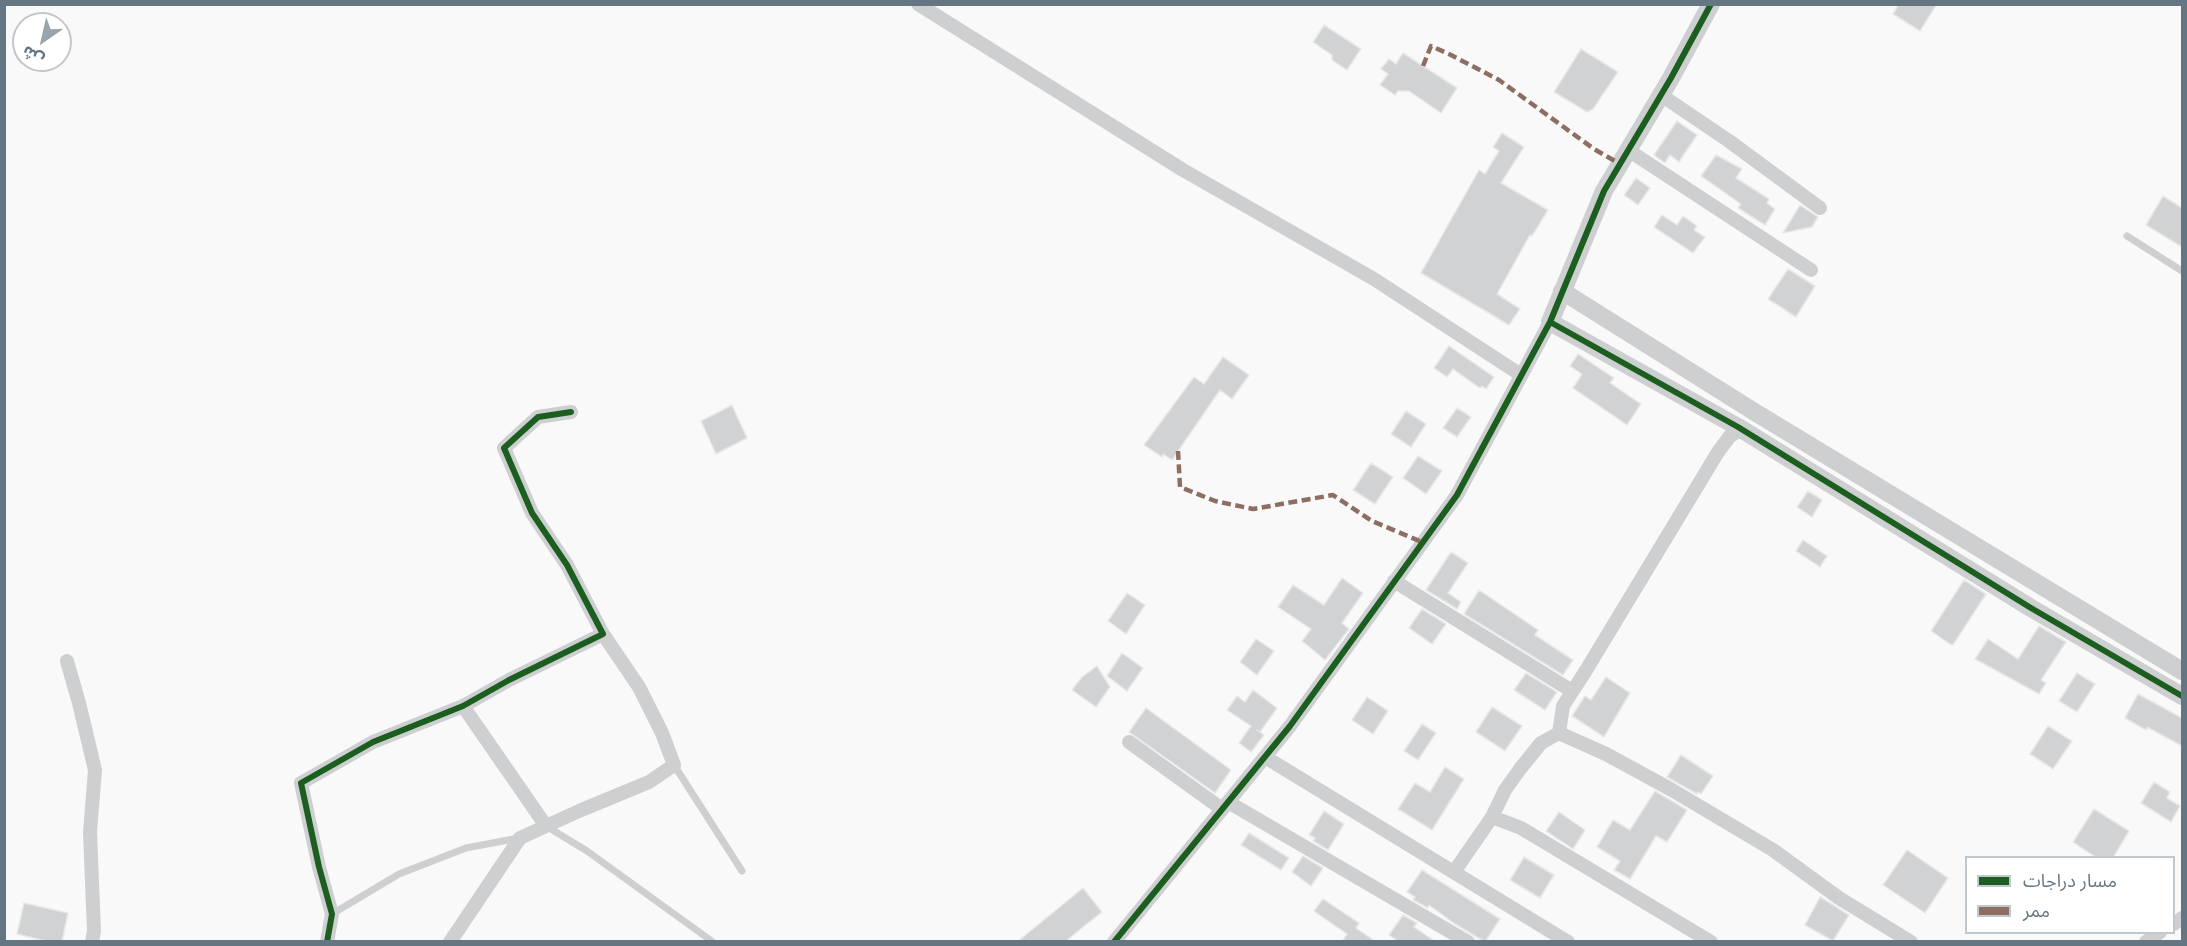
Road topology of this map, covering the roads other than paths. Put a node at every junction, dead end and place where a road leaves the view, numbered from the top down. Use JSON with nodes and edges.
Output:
{"nodes":[{"id":1,"x":918,"y":4,"type":"edge"},
{"id":2,"x":1712,"y":4,"type":"edge"},
{"id":3,"x":1661,"y":95,"type":"junction"},
{"id":4,"x":1629,"y":150,"type":"junction"},
{"id":5,"x":1820,"y":208,"type":"dead end"},
{"id":6,"x":2127,"y":236,"type":"dead end"},
{"id":7,"x":1811,"y":270,"type":"dead end"},
{"id":8,"x":2182,"y":271,"type":"edge"},
{"id":9,"x":1562,"y":291,"type":"junction"},
{"id":10,"x":1550,"y":322,"type":"junction"},
{"id":11,"x":1521,"y":375,"type":"junction"},
{"id":12,"x":1753,"y":411,"type":"junction"},
{"id":13,"x":571,"y":412,"type":"dead end"},
{"id":14,"x":1741,"y":429,"type":"junction"},
{"id":15,"x":1395,"y":581,"type":"junction"},
{"id":16,"x":2043,"y":586,"type":"junction"},
{"id":17,"x":2031,"y":608,"type":"junction"},
{"id":18,"x":603,"y":634,"type":"junction"},
{"id":19,"x":67,"y":661,"type":"dead end"},
{"id":20,"x":2182,"y":671,"type":"edge"},
{"id":21,"x":1572,"y":691,"type":"junction"},
{"id":22,"x":2182,"y":696,"type":"edge"},
{"id":23,"x":463,"y":706,"type":"junction"},
{"id":24,"x":1559,"y":733,"type":"junction"},
{"id":25,"x":1129,"y":742,"type":"dead end"},
{"id":26,"x":1265,"y":757,"type":"junction"},
{"id":27,"x":674,"y":765,"type":"junction"},
{"id":28,"x":1225,"y":806,"type":"junction"},
{"id":29,"x":1492,"y":817,"type":"junction"},
{"id":30,"x":546,"y":826,"type":"junction"},
{"id":31,"x":520,"y":838,"type":"junction"},
{"id":32,"x":742,"y":871,"type":"dead end"},
{"id":33,"x":1454,"y":872,"type":"junction"},
{"id":34,"x":332,"y":914,"type":"junction"},
{"id":35,"x":92,"y":942,"type":"edge"},
{"id":36,"x":327,"y":942,"type":"edge"},
{"id":37,"x":450,"y":942,"type":"edge"},
{"id":38,"x":713,"y":942,"type":"edge"},
{"id":39,"x":1114,"y":942,"type":"edge"},
{"id":40,"x":1468,"y":942,"type":"edge"},
{"id":41,"x":1568,"y":942,"type":"edge"},
{"id":42,"x":1711,"y":942,"type":"edge"},
{"id":43,"x":1911,"y":942,"type":"edge"}],
"edges":[{"from":1,"to":11,"type":"street"},
{"from":2,"to":3,"type":"street"},
{"from":3,"to":4,"type":"street"},
{"from":3,"to":5,"type":"street"},
{"from":4,"to":7,"type":"street"},
{"from":4,"to":9,"type":"street"},
{"from":6,"to":8,"type":"lane"},
{"from":9,"to":10,"type":"street"},
{"from":9,"to":12,"type":"street"},
{"from":10,"to":11,"type":"street"},
{"from":10,"to":14,"type":"street"},
{"from":11,"to":15,"type":"street"},
{"from":12,"to":14,"type":"street"},
{"from":12,"to":16,"type":"street"},
{"from":13,"to":18,"type":"street"},
{"from":14,"to":17,"type":"street"},
{"from":14,"to":21,"type":"street"},
{"from":15,"to":21,"type":"street"},
{"from":15,"to":26,"type":"street"},
{"from":16,"to":17,"type":"street"},
{"from":16,"to":20,"type":"street"},
{"from":17,"to":22,"type":"street"},
{"from":18,"to":23,"type":"street"},
{"from":18,"to":27,"type":"street"},
{"from":19,"to":35,"type":"street"},
{"from":21,"to":24,"type":"street"},
{"from":23,"to":30,"type":"street"},
{"from":23,"to":34,"type":"street"},
{"from":24,"to":29,"type":"street"},
{"from":24,"to":43,"type":"street"},
{"from":25,"to":28,"type":"street"},
{"from":26,"to":28,"type":"street"},
{"from":26,"to":33,"type":"street"},
{"from":27,"to":30,"type":"street"},
{"from":27,"to":32,"type":"lane"},
{"from":28,"to":39,"type":"street"},
{"from":28,"to":40,"type":"street"},
{"from":29,"to":33,"type":"street"},
{"from":29,"to":42,"type":"street"},
{"from":30,"to":31,"type":"street"},
{"from":30,"to":38,"type":"lane"},
{"from":31,"to":34,"type":"lane"},
{"from":31,"to":37,"type":"street"},
{"from":33,"to":41,"type":"street"},
{"from":34,"to":36,"type":"street"}]}
